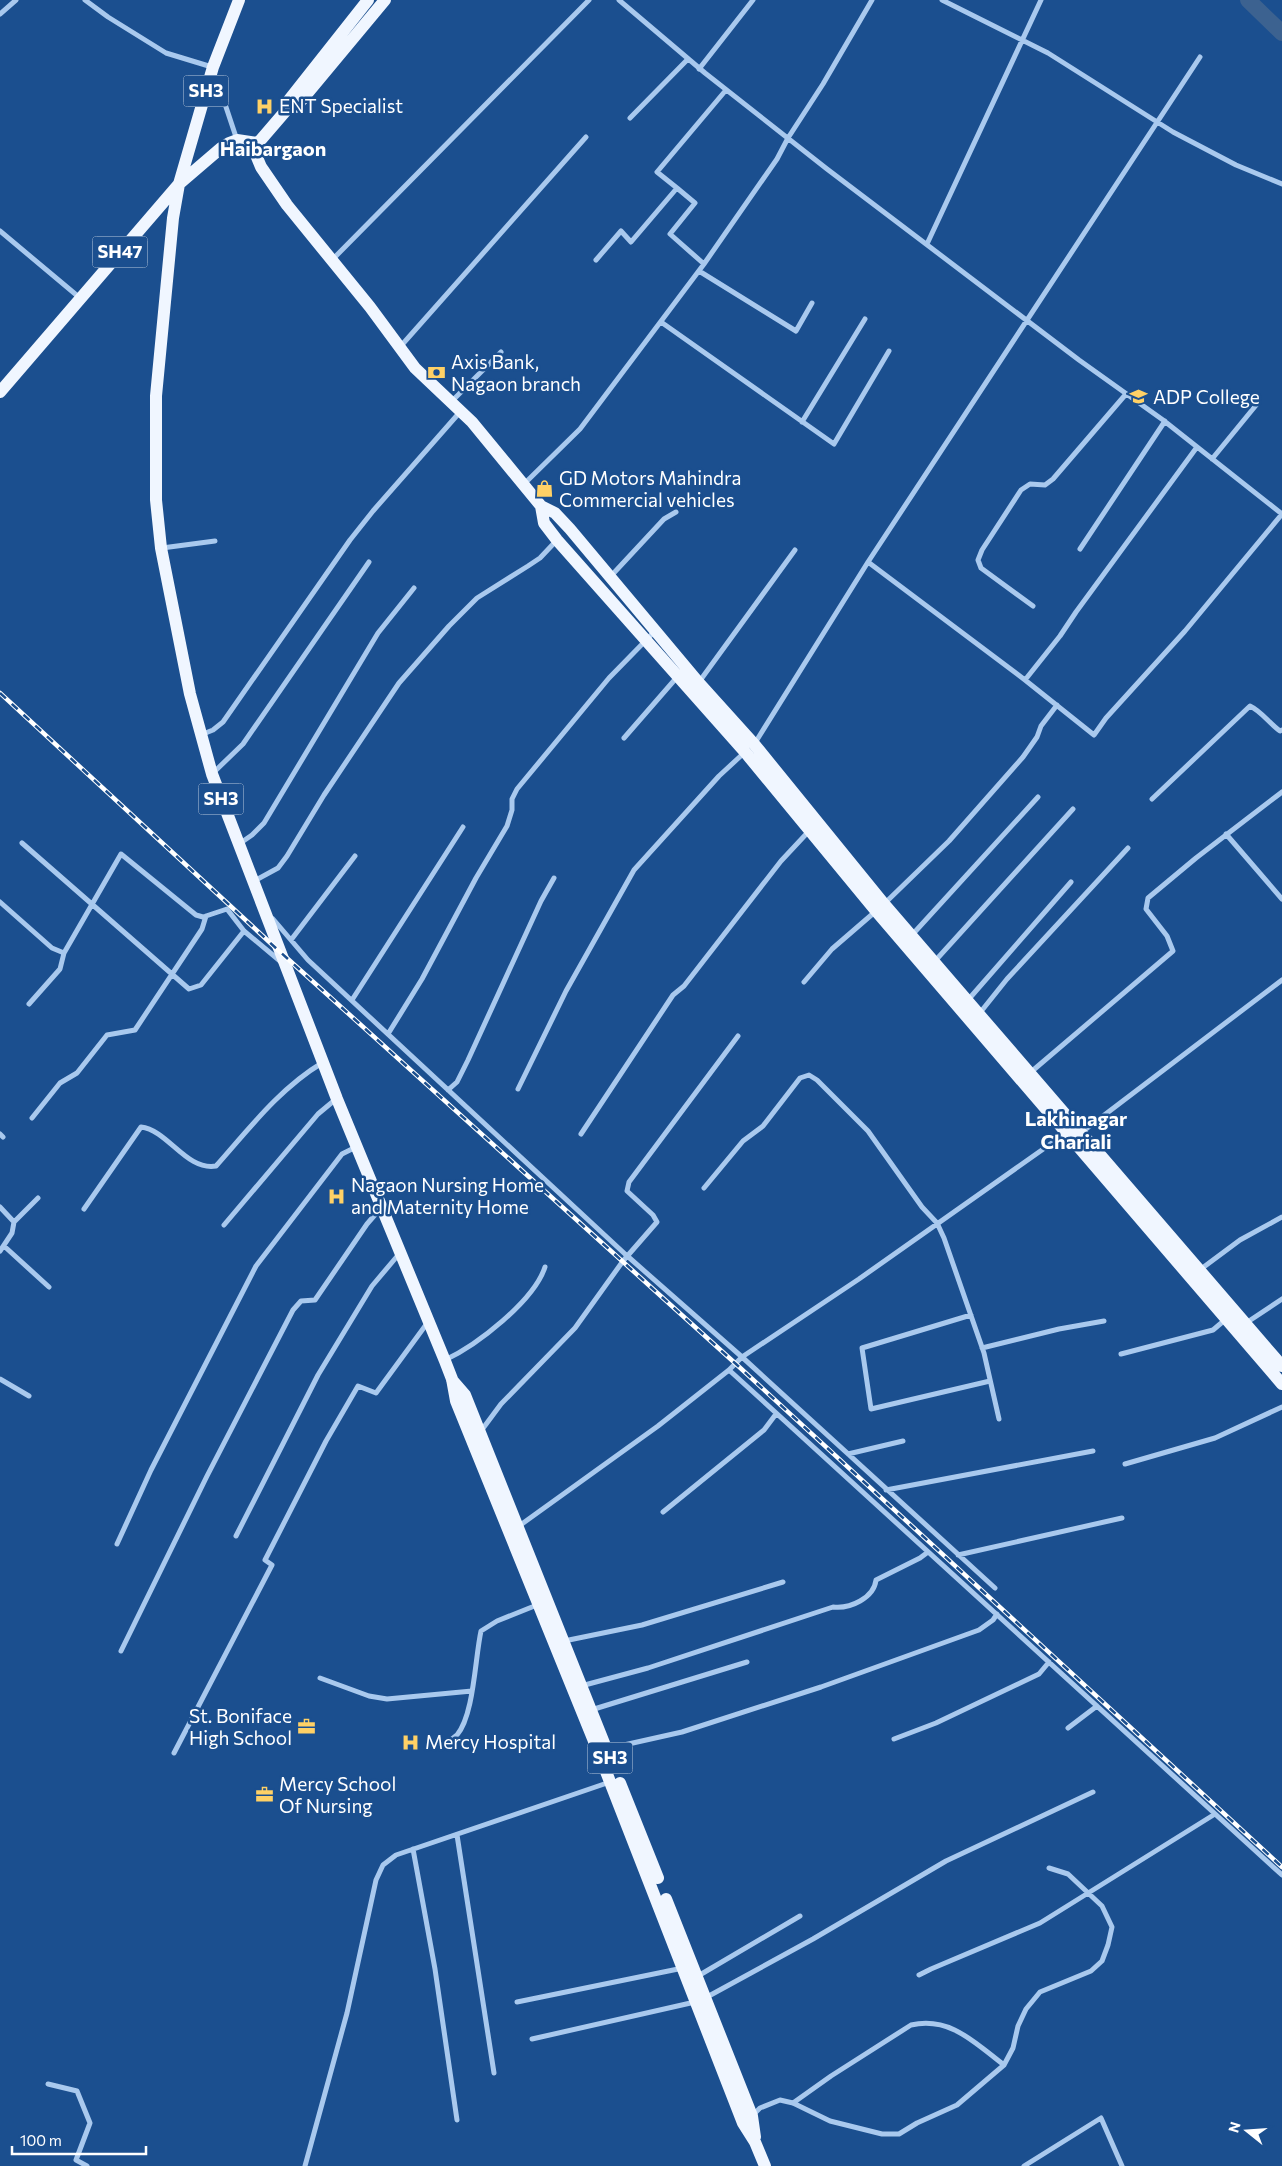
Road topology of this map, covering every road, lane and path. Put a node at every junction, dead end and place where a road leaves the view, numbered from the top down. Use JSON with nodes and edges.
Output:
{"nodes":[{"id":1,"x":16,"y":0,"type":"edge"},
{"id":2,"x":86,"y":0,"type":"edge"},
{"id":3,"x":239,"y":0,"type":"edge"},
{"id":4,"x":368,"y":0,"type":"edge"},
{"id":5,"x":385,"y":0,"type":"edge"},
{"id":6,"x":589,"y":0,"type":"edge"},
{"id":7,"x":619,"y":0,"type":"edge"},
{"id":8,"x":754,"y":0,"type":"edge"},
{"id":9,"x":872,"y":0,"type":"edge"},
{"id":10,"x":942,"y":0,"type":"edge"},
{"id":11,"x":1041,"y":0,"type":"edge"},
{"id":12,"x":0,"y":14,"type":"edge"},
{"id":13,"x":1024,"y":41,"type":"junction"},
{"id":14,"x":1200,"y":57,"type":"dead end"},
{"id":15,"x":688,"y":59,"type":"junction"},
{"id":16,"x":213,"y":67,"type":"junction"},
{"id":17,"x":699,"y":69,"type":"junction"},
{"id":18,"x":208,"y":86,"type":"junction"},
{"id":19,"x":726,"y":90,"type":"junction"},
{"id":20,"x":289,"y":106,"type":"junction"},
{"id":21,"x":630,"y":118,"type":"dead end"},
{"id":22,"x":1157,"y":122,"type":"junction"},
{"id":23,"x":586,"y":137,"type":"dead end"},
{"id":24,"x":788,"y":138,"type":"junction"},
{"id":25,"x":237,"y":140,"type":"junction"},
{"id":26,"x":258,"y":143,"type":"junction"},
{"id":27,"x":179,"y":184,"type":"junction"},
{"id":28,"x":1282,"y":184,"type":"edge"},
{"id":29,"x":677,"y":188,"type":"junction"},
{"id":30,"x":0,"y":231,"type":"edge"},
{"id":31,"x":927,"y":244,"type":"junction"},
{"id":32,"x":596,"y":260,"type":"dead end"},
{"id":33,"x":332,"y":261,"type":"junction"},
{"id":34,"x":704,"y":264,"type":"junction"},
{"id":35,"x":699,"y":271,"type":"junction"},
{"id":36,"x":80,"y":298,"type":"junction"},
{"id":37,"x":812,"y":303,"type":"dead end"},
{"id":38,"x":865,"y":319,"type":"dead end"},
{"id":39,"x":1027,"y":319,"type":"junction"},
{"id":40,"x":661,"y":322,"type":"junction"},
{"id":41,"x":399,"y":347,"type":"junction"},
{"id":42,"x":889,"y":351,"type":"dead end"},
{"id":43,"x":501,"y":352,"type":"dead end"},
{"id":44,"x":0,"y":392,"type":"edge"},
{"id":45,"x":1126,"y":394,"type":"junction"},
{"id":46,"x":450,"y":402,"type":"junction"},
{"id":47,"x":1257,"y":404,"type":"dead end"},
{"id":48,"x":460,"y":412,"type":"junction"},
{"id":49,"x":1165,"y":421,"type":"junction"},
{"id":50,"x":802,"y":422,"type":"junction"},
{"id":51,"x":1197,"y":447,"type":"junction"},
{"id":52,"x":1212,"y":460,"type":"junction"},
{"id":53,"x":523,"y":485,"type":"junction"},
{"id":54,"x":541,"y":506,"type":"junction"},
{"id":55,"x":676,"y":512,"type":"dead end"},
{"id":56,"x":1282,"y":514,"type":"edge"},
{"id":57,"x":557,"y":540,"type":"junction"},
{"id":58,"x":215,"y":541,"type":"dead end"},
{"id":59,"x":161,"y":548,"type":"junction"},
{"id":60,"x":1080,"y":548,"type":"dead end"},
{"id":61,"x":794,"y":550,"type":"dead end"},
{"id":62,"x":369,"y":562,"type":"dead end"},
{"id":63,"x":868,"y":562,"type":"junction"},
{"id":64,"x":610,"y":577,"type":"junction"},
{"id":65,"x":414,"y":588,"type":"dead end"},
{"id":66,"x":1033,"y":606,"type":"dead end"},
{"id":67,"x":655,"y":631,"type":"junction"},
{"id":68,"x":644,"y":640,"type":"junction"},
{"id":69,"x":679,"y":675,"type":"junction"},
{"id":70,"x":1025,"y":680,"type":"junction"},
{"id":71,"x":699,"y":683,"type":"junction"},
{"id":72,"x":1057,"y":705,"type":"junction"},
{"id":73,"x":1282,"y":730,"type":"edge"},
{"id":74,"x":200,"y":735,"type":"junction"},
{"id":75,"x":624,"y":738,"type":"dead end"},
{"id":76,"x":750,"y":748,"type":"junction"},
{"id":77,"x":212,"y":774,"type":"junction"},
{"id":78,"x":1282,"y":792,"type":"edge"},
{"id":79,"x":1038,"y":797,"type":"dead end"},
{"id":80,"x":1152,"y":799,"type":"dead end"},
{"id":81,"x":1074,"y":809,"type":"dead end"},
{"id":82,"x":463,"y":827,"type":"dead end"},
{"id":83,"x":809,"y":831,"type":"junction"},
{"id":84,"x":1226,"y":834,"type":"junction"},
{"id":85,"x":22,"y":843,"type":"dead end"},
{"id":86,"x":238,"y":844,"type":"junction"},
{"id":87,"x":1128,"y":848,"type":"dead end"},
{"id":88,"x":355,"y":856,"type":"dead end"},
{"id":89,"x":554,"y":878,"type":"dead end"},
{"id":90,"x":253,"y":881,"type":"junction"},
{"id":91,"x":1071,"y":882,"type":"dead end"},
{"id":92,"x":1282,"y":899,"type":"edge"},
{"id":93,"x":0,"y":902,"type":"edge"},
{"id":94,"x":92,"y":905,"type":"junction"},
{"id":95,"x":880,"y":907,"type":"junction"},
{"id":96,"x":264,"y":909,"type":"junction"},
{"id":97,"x":206,"y":916,"type":"junction"},
{"id":98,"x":244,"y":931,"type":"junction"},
{"id":99,"x":912,"y":935,"type":"junction"},
{"id":100,"x":291,"y":940,"type":"junction"},
{"id":101,"x":64,"y":953,"type":"junction"},
{"id":102,"x":934,"y":961,"type":"junction"},
{"id":103,"x":284,"y":965,"type":"junction"},
{"id":104,"x":171,"y":975,"type":"junction"},
{"id":105,"x":1282,"y":980,"type":"edge"},
{"id":106,"x":804,"y":982,"type":"dead end"},
{"id":107,"x":352,"y":1000,"type":"junction"},
{"id":108,"x":968,"y":1000,"type":"junction"},
{"id":109,"x":29,"y":1004,"type":"dead end"},
{"id":110,"x":979,"y":1014,"type":"junction"},
{"id":111,"x":388,"y":1034,"type":"junction"},
{"id":112,"x":738,"y":1036,"type":"dead end"},
{"id":113,"x":322,"y":1062,"type":"junction"},
{"id":114,"x":1031,"y":1072,"type":"junction"},
{"id":115,"x":518,"y":1088,"type":"dead end"},
{"id":116,"x":448,"y":1090,"type":"junction"},
{"id":117,"x":337,"y":1099,"type":"junction"},
{"id":118,"x":32,"y":1118,"type":"dead end"},
{"id":119,"x":1075,"y":1130,"type":"junction"},
{"id":120,"x":581,"y":1134,"type":"dead end"},
{"id":121,"x":356,"y":1147,"type":"junction"},
{"id":122,"x":704,"y":1188,"type":"dead end"},
{"id":123,"x":38,"y":1198,"type":"dead end"},
{"id":124,"x":382,"y":1206,"type":"junction"},
{"id":125,"x":0,"y":1207,"type":"edge"},
{"id":126,"x":84,"y":1209,"type":"dead end"},
{"id":127,"x":1282,"y":1217,"type":"edge"},
{"id":128,"x":14,"y":1222,"type":"junction"},
{"id":129,"x":937,"y":1223,"type":"junction"},
{"id":130,"x":224,"y":1225,"type":"dead end"},
{"id":131,"x":4,"y":1246,"type":"junction"},
{"id":132,"x":0,"y":1251,"type":"edge"},
{"id":133,"x":401,"y":1252,"type":"junction"},
{"id":134,"x":627,"y":1257,"type":"junction"},
{"id":135,"x":545,"y":1267,"type":"dead end"},
{"id":136,"x":1200,"y":1270,"type":"junction"},
{"id":137,"x":50,"y":1288,"type":"dead end"},
{"id":138,"x":1282,"y":1299,"type":"edge"},
{"id":139,"x":971,"y":1315,"type":"junction"},
{"id":140,"x":1226,"y":1319,"type":"junction"},
{"id":141,"x":1104,"y":1321,"type":"dead end"},
{"id":142,"x":429,"y":1322,"type":"junction"},
{"id":143,"x":1246,"y":1323,"type":"junction"},
{"id":144,"x":982,"y":1348,"type":"junction"},
{"id":145,"x":1121,"y":1354,"type":"dead end"},
{"id":146,"x":742,"y":1357,"type":"junction"},
{"id":147,"x":445,"y":1360,"type":"junction"},
{"id":148,"x":1282,"y":1366,"type":"edge"},
{"id":149,"x":729,"y":1370,"type":"junction"},
{"id":150,"x":0,"y":1379,"type":"edge"},
{"id":151,"x":452,"y":1380,"type":"junction"},
{"id":152,"x":990,"y":1381,"type":"junction"},
{"id":153,"x":1282,"y":1384,"type":"edge"},
{"id":154,"x":29,"y":1396,"type":"dead end"},
{"id":155,"x":1282,"y":1407,"type":"edge"},
{"id":156,"x":776,"y":1414,"type":"junction"},
{"id":157,"x":999,"y":1419,"type":"dead end"},
{"id":158,"x":480,"y":1432,"type":"junction"},
{"id":159,"x":903,"y":1441,"type":"dead end"},
{"id":160,"x":1093,"y":1451,"type":"dead end"},
{"id":161,"x":848,"y":1454,"type":"junction"},
{"id":162,"x":1125,"y":1464,"type":"dead end"},
{"id":163,"x":886,"y":1490,"type":"junction"},
{"id":164,"x":663,"y":1512,"type":"dead end"},
{"id":165,"x":1122,"y":1518,"type":"dead end"},
{"id":166,"x":512,"y":1530,"type":"junction"},
{"id":167,"x":236,"y":1536,"type":"dead end"},
{"id":168,"x":117,"y":1544,"type":"dead end"},
{"id":169,"x":928,"y":1552,"type":"junction"},
{"id":170,"x":958,"y":1555,"type":"junction"},
{"id":171,"x":783,"y":1582,"type":"dead end"},
{"id":172,"x":995,"y":1588,"type":"dead end"},
{"id":173,"x":542,"y":1602,"type":"junction"},
{"id":174,"x":997,"y":1614,"type":"junction"},
{"id":175,"x":563,"y":1641,"type":"junction"},
{"id":176,"x":121,"y":1651,"type":"dead end"},
{"id":177,"x":747,"y":1662,"type":"dead end"},
{"id":178,"x":1049,"y":1662,"type":"junction"},
{"id":179,"x":320,"y":1678,"type":"dead end"},
{"id":180,"x":581,"y":1686,"type":"junction"},
{"id":181,"x":472,"y":1691,"type":"junction"},
{"id":182,"x":1097,"y":1706,"type":"junction"},
{"id":183,"x":591,"y":1711,"type":"junction"},
{"id":184,"x":1068,"y":1728,"type":"dead end"},
{"id":185,"x":894,"y":1739,"type":"dead end"},
{"id":186,"x":442,"y":1748,"type":"dead end"},
{"id":187,"x":606,"y":1749,"type":"junction"},
{"id":188,"x":174,"y":1753,"type":"dead end"},
{"id":189,"x":614,"y":1780,"type":"junction"},
{"id":190,"x":1093,"y":1792,"type":"dead end"},
{"id":191,"x":1214,"y":1814,"type":"junction"},
{"id":192,"x":457,"y":1835,"type":"junction"},
{"id":193,"x":413,"y":1849,"type":"junction"},
{"id":194,"x":1049,"y":1868,"type":"dead end"},
{"id":195,"x":1282,"y":1875,"type":"edge"},
{"id":196,"x":1086,"y":1894,"type":"junction"},
{"id":197,"x":800,"y":1916,"type":"dead end"},
{"id":198,"x":684,"y":1968,"type":"junction"},
{"id":199,"x":697,"y":1976,"type":"junction"},
{"id":200,"x":919,"y":1976,"type":"dead end"},
{"id":201,"x":702,"y":2000,"type":"junction"},
{"id":202,"x":517,"y":2002,"type":"dead end"},
{"id":203,"x":532,"y":2039,"type":"dead end"},
{"id":204,"x":1004,"y":2065,"type":"junction"},
{"id":205,"x":494,"y":2073,"type":"dead end"},
{"id":206,"x":48,"y":2084,"type":"dead end"},
{"id":207,"x":793,"y":2103,"type":"junction"},
{"id":208,"x":752,"y":2116,"type":"junction"},
{"id":209,"x":457,"y":2120,"type":"dead end"},
{"id":210,"x":755,"y":2142,"type":"junction"},
{"id":211,"x":88,"y":2166,"type":"edge"},
{"id":212,"x":305,"y":2166,"type":"edge"},
{"id":213,"x":765,"y":2166,"type":"edge"},
{"id":214,"x":1024,"y":2166,"type":"edge"},
{"id":215,"x":1122,"y":2166,"type":"edge"}],
"edges":[{"from":1,"to":12,"type":"street"},
{"from":2,"to":16,"type":"street"},
{"from":3,"to":16,"type":"main road","number":"SH3"},
{"from":4,"to":20,"type":"main road"},
{"from":5,"to":20,"type":"main road"},
{"from":6,"to":33,"type":"street"},
{"from":7,"to":15,"type":"street"},
{"from":8,"to":17,"type":"street"},
{"from":9,"to":24,"type":"street"},
{"from":10,"to":13,"type":"street"},
{"from":11,"to":13,"type":"street"},
{"from":13,"to":22,"type":"street"},
{"from":13,"to":31,"type":"street"},
{"from":14,"to":22,"type":"street"},
{"from":15,"to":17,"type":"street"},
{"from":15,"to":21,"type":"street"},
{"from":16,"to":18,"type":"main road","number":"SH3"},
{"from":17,"to":19,"type":"street"},
{"from":18,"to":25,"type":"street"},
{"from":18,"to":27,"type":"main road","number":"SH3"},
{"from":19,"to":24,"type":"street"},
{"from":19,"to":29,"type":"street"},
{"from":20,"to":26,"type":"main road"},
{"from":22,"to":28,"type":"street"},
{"from":22,"to":39,"type":"street"},
{"from":23,"to":41,"type":"street"},
{"from":24,"to":31,"type":"street"},
{"from":24,"to":34,"type":"street"},
{"from":25,"to":26,"type":"main road"},
{"from":25,"to":27,"type":"main road","number":"SH47"},
{"from":26,"to":33,"type":"main road"},
{"from":27,"to":36,"type":"main road","number":"SH47"},
{"from":27,"to":59,"type":"main road","number":"SH3"},
{"from":29,"to":32,"type":"street"},
{"from":29,"to":34,"type":"street"},
{"from":30,"to":36,"type":"street"},
{"from":31,"to":39,"type":"street"},
{"from":33,"to":41,"type":"main road"},
{"from":34,"to":35,"type":"street"},
{"from":35,"to":37,"type":"street"},
{"from":35,"to":40,"type":"street"},
{"from":36,"to":44,"type":"main road","number":"SH47"},
{"from":38,"to":50,"type":"street"},
{"from":39,"to":45,"type":"street"},
{"from":39,"to":63,"type":"street"},
{"from":40,"to":50,"type":"street"},
{"from":40,"to":53,"type":"street"},
{"from":41,"to":46,"type":"main road"},
{"from":42,"to":50,"type":"street"},
{"from":43,"to":46,"type":"street"},
{"from":45,"to":49,"type":"street"},
{"from":45,"to":66,"type":"street"},
{"from":46,"to":48,"type":"main road"},
{"from":47,"to":52,"type":"street"},
{"from":48,"to":53,"type":"main road"},
{"from":48,"to":74,"type":"street"},
{"from":49,"to":51,"type":"street"},
{"from":49,"to":60,"type":"street"},
{"from":51,"to":52,"type":"street"},
{"from":51,"to":70,"type":"street"},
{"from":52,"to":56,"type":"street"},
{"from":53,"to":54,"type":"main road"},
{"from":54,"to":57,"type":"main road"},
{"from":54,"to":64,"type":"main road"},
{"from":55,"to":64,"type":"street"},
{"from":56,"to":72,"type":"street"},
{"from":57,"to":68,"type":"main road"},
{"from":57,"to":90,"type":"street"},
{"from":58,"to":59,"type":"street"},
{"from":59,"to":74,"type":"main road","number":"SH3"},
{"from":61,"to":71,"type":"street"},
{"from":62,"to":77,"type":"street"},
{"from":63,"to":70,"type":"street"},
{"from":63,"to":76,"type":"street"},
{"from":64,"to":67,"type":"main road"},
{"from":65,"to":86,"type":"street"},
{"from":67,"to":68,"type":"street"},
{"from":67,"to":71,"type":"main road"},
{"from":68,"to":69,"type":"main road"},
{"from":68,"to":111,"type":"street"},
{"from":69,"to":75,"type":"street"},
{"from":69,"to":76,"type":"main road"},
{"from":70,"to":72,"type":"street"},
{"from":71,"to":76,"type":"main road"},
{"from":72,"to":95,"type":"street"},
{"from":73,"to":80,"type":"street"},
{"from":74,"to":77,"type":"main road","number":"SH3"},
{"from":76,"to":83,"type":"main road"},
{"from":76,"to":95,"type":"main road"},
{"from":76,"to":115,"type":"street"},
{"from":77,"to":86,"type":"main road","number":"SH3"},
{"from":78,"to":84,"type":"street"},
{"from":79,"to":99,"type":"street"},
{"from":81,"to":102,"type":"street"},
{"from":82,"to":107,"type":"street"},
{"from":83,"to":95,"type":"main road"},
{"from":83,"to":120,"type":"street"},
{"from":84,"to":92,"type":"street"},
{"from":84,"to":114,"type":"street"},
{"from":85,"to":94,"type":"street"},
{"from":86,"to":90,"type":"main road","number":"SH3"},
{"from":87,"to":110,"type":"street"},
{"from":88,"to":100,"type":"street"},
{"from":89,"to":116,"type":"street"},
{"from":90,"to":96,"type":"main road","number":"SH3"},
{"from":91,"to":108,"type":"street"},
{"from":93,"to":101,"type":"street"},
{"from":94,"to":97,"type":"street"},
{"from":94,"to":101,"type":"street"},
{"from":94,"to":104,"type":"street"},
{"from":95,"to":99,"type":"main road"},
{"from":95,"to":106,"type":"street"},
{"from":95,"to":119,"type":"main road"},
{"from":96,"to":100,"type":"street"},
{"from":96,"to":103,"type":"main road","number":"SH3"},
{"from":97,"to":98,"type":"street"},
{"from":97,"to":104,"type":"street"},
{"from":98,"to":103,"type":"street"},
{"from":98,"to":104,"type":"street"},
{"from":99,"to":102,"type":"main road"},
{"from":100,"to":107,"type":"street"},
{"from":101,"to":109,"type":"street"},
{"from":102,"to":108,"type":"main road"},
{"from":103,"to":113,"type":"main road","number":"SH3"},
{"from":104,"to":118,"type":"street"},
{"from":105,"to":119,"type":"street"},
{"from":107,"to":111,"type":"street"},
{"from":108,"to":110,"type":"main road"},
{"from":110,"to":114,"type":"main road"},
{"from":111,"to":116,"type":"street"},
{"from":112,"to":134,"type":"street"},
{"from":113,"to":117,"type":"main road","number":"SH3"},
{"from":113,"to":126,"type":"street"},
{"from":114,"to":119,"type":"main road"},
{"from":116,"to":134,"type":"street"},
{"from":117,"to":121,"type":"main road","number":"SH3"},
{"from":117,"to":130,"type":"street"},
{"from":119,"to":129,"type":"street"},
{"from":119,"to":136,"type":"main road"},
{"from":119,"to":140,"type":"main road"},
{"from":121,"to":124,"type":"main road","number":"SH3"},
{"from":121,"to":168,"type":"street"},
{"from":122,"to":129,"type":"street"},
{"from":123,"to":128,"type":"street"},
{"from":124,"to":133,"type":"main road","number":"SH3"},
{"from":124,"to":176,"type":"street"},
{"from":125,"to":128,"type":"street"},
{"from":127,"to":136,"type":"street"},
{"from":128,"to":131,"type":"street"},
{"from":129,"to":139,"type":"street"},
{"from":129,"to":146,"type":"street"},
{"from":131,"to":132,"type":"street"},
{"from":131,"to":137,"type":"street"},
{"from":133,"to":142,"type":"main road","number":"SH3"},
{"from":133,"to":167,"type":"street"},
{"from":134,"to":146,"type":"street"},
{"from":134,"to":158,"type":"street"},
{"from":135,"to":147,"type":"street"},
{"from":136,"to":143,"type":"main road"},
{"from":138,"to":143,"type":"street"},
{"from":139,"to":144,"type":"street"},
{"from":139,"to":152,"type":"street"},
{"from":140,"to":145,"type":"street"},
{"from":140,"to":153,"type":"main road"},
{"from":141,"to":144,"type":"street"},
{"from":142,"to":147,"type":"main road","number":"SH3"},
{"from":142,"to":188,"type":"street"},
{"from":143,"to":148,"type":"main road"},
{"from":144,"to":152,"type":"street"},
{"from":146,"to":149,"type":"street"},
{"from":146,"to":161,"type":"street"},
{"from":147,"to":151,"type":"main road","number":"SH3"},
{"from":149,"to":156,"type":"street"},
{"from":149,"to":166,"type":"street"},
{"from":150,"to":154,"type":"street"},
{"from":151,"to":158,"type":"main road","number":"SH3"},
{"from":151,"to":166,"type":"main road","number":"SH3"},
{"from":152,"to":157,"type":"street"},
{"from":155,"to":162,"type":"street"},
{"from":156,"to":164,"type":"street"},
{"from":156,"to":169,"type":"street"},
{"from":158,"to":166,"type":"main road","number":"SH3"},
{"from":159,"to":161,"type":"street"},
{"from":160,"to":163,"type":"street"},
{"from":161,"to":163,"type":"street"},
{"from":163,"to":170,"type":"street"},
{"from":165,"to":170,"type":"street"},
{"from":166,"to":173,"type":"main road","number":"SH3"},
{"from":169,"to":174,"type":"street"},
{"from":169,"to":180,"type":"street"},
{"from":170,"to":172,"type":"street"},
{"from":171,"to":175,"type":"street"},
{"from":173,"to":175,"type":"main road","number":"SH3"},
{"from":173,"to":181,"type":"street"},
{"from":173,"to":189,"type":"main road","number":"SH3"},
{"from":174,"to":178,"type":"street"},
{"from":174,"to":187,"type":"street"},
{"from":175,"to":180,"type":"main road","number":"SH3"},
{"from":177,"to":183,"type":"street"},
{"from":178,"to":182,"type":"street"},
{"from":178,"to":185,"type":"street"},
{"from":179,"to":181,"type":"street"},
{"from":180,"to":183,"type":"main road","number":"SH3"},
{"from":181,"to":186,"type":"street"},
{"from":182,"to":184,"type":"street"},
{"from":182,"to":191,"type":"street"},
{"from":183,"to":187,"type":"main road","number":"SH3"},
{"from":187,"to":189,"type":"main road","number":"SH3"},
{"from":189,"to":192,"type":"street"},
{"from":189,"to":198,"type":"main road","number":"SH3"},
{"from":189,"to":199,"type":"main road","number":"SH3"},
{"from":190,"to":201,"type":"street"},
{"from":191,"to":195,"type":"street"},
{"from":191,"to":196,"type":"street"},
{"from":192,"to":193,"type":"street"},
{"from":192,"to":205,"type":"street"},
{"from":193,"to":209,"type":"street"},
{"from":193,"to":212,"type":"street"},
{"from":194,"to":196,"type":"street"},
{"from":196,"to":200,"type":"street"},
{"from":196,"to":204,"type":"street"},
{"from":197,"to":199,"type":"street"},
{"from":198,"to":201,"type":"main road","number":"SH3"},
{"from":198,"to":202,"type":"street"},
{"from":199,"to":201,"type":"main road","number":"SH3"},
{"from":201,"to":203,"type":"street"},
{"from":201,"to":208,"type":"main road","number":"SH3"},
{"from":201,"to":210,"type":"main road","number":"SH3"},
{"from":204,"to":207,"type":"street"},
{"from":204,"to":207,"type":"street"},
{"from":206,"to":211,"type":"street"},
{"from":207,"to":208,"type":"street"},
{"from":208,"to":210,"type":"main road","number":"SH3"},
{"from":210,"to":213,"type":"main road","number":"SH3"},
{"from":214,"to":215,"type":"street"}]}
